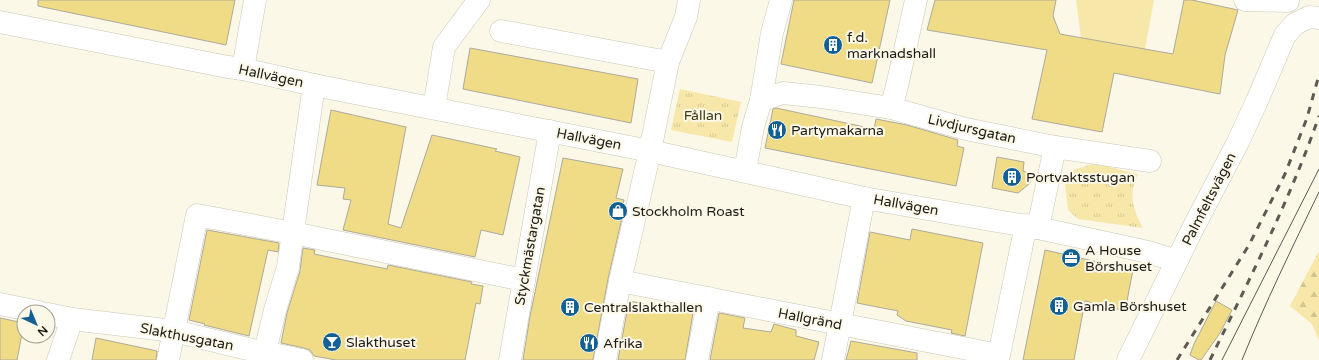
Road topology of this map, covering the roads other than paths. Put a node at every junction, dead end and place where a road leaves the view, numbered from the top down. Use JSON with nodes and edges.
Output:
{"nodes":[{"id":1,"x":255,"y":0,"type":"edge"},
{"id":2,"x":479,"y":0,"type":"edge"},
{"id":3,"x":689,"y":0,"type":"edge"},
{"id":4,"x":782,"y":0,"type":"edge"},
{"id":5,"x":916,"y":0,"type":"edge"},
{"id":6,"x":1245,"y":0,"type":"edge"},
{"id":7,"x":1288,"y":0,"type":"edge"},
{"id":8,"x":1319,"y":18,"type":"edge"},
{"id":9,"x":0,"y":22,"type":"edge"},
{"id":10,"x":1290,"y":30,"type":"junction"},
{"id":11,"x":501,"y":31,"type":"dead end"},
{"id":12,"x":668,"y":62,"type":"junction"},
{"id":13,"x":243,"y":69,"type":"junction"},
{"id":14,"x":314,"y":84,"type":"junction"},
{"id":15,"x":761,"y":100,"type":"junction"},
{"id":16,"x":434,"y":108,"type":"junction"},
{"id":17,"x":891,"y":108,"type":"junction"},
{"id":18,"x":550,"y":131,"type":"junction"},
{"id":19,"x":1054,"y":147,"type":"junction"},
{"id":20,"x":650,"y":151,"type":"junction"},
{"id":21,"x":1150,"y":161,"type":"dead end"},
{"id":22,"x":746,"y":171,"type":"junction"},
{"id":23,"x":864,"y":198,"type":"junction"},
{"id":24,"x":1032,"y":227,"type":"junction"},
{"id":25,"x":293,"y":233,"type":"junction"},
{"id":26,"x":1176,"y":261,"type":"junction"},
{"id":27,"x":524,"y":280,"type":"junction"},
{"id":28,"x":620,"y":281,"type":"junction"},
{"id":29,"x":709,"y":298,"type":"junction"},
{"id":30,"x":0,"y":304,"type":"edge"},
{"id":31,"x":16,"y":307,"type":"edge"},
{"id":32,"x":56,"y":316,"type":"edge"},
{"id":33,"x":72,"y":319,"type":"junction"},
{"id":34,"x":840,"y":325,"type":"junction"},
{"id":35,"x":174,"y":331,"type":"junction"},
{"id":36,"x":265,"y":352,"type":"junction"},
{"id":37,"x":58,"y":360,"type":"edge"},
{"id":38,"x":168,"y":360,"type":"edge"},
{"id":39,"x":302,"y":360,"type":"edge"},
{"id":40,"x":510,"y":360,"type":"edge"},
{"id":41,"x":605,"y":360,"type":"edge"},
{"id":42,"x":697,"y":360,"type":"edge"},
{"id":43,"x":833,"y":360,"type":"edge"},
{"id":44,"x":1128,"y":360,"type":"edge"}],
"edges":[{"from":1,"to":13,"type":"street"},
{"from":2,"to":16,"type":"street"},
{"from":3,"to":12,"type":"street"},
{"from":4,"to":15,"type":"street"},
{"from":5,"to":17,"type":"street"},
{"from":6,"to":7,"type":"street"},
{"from":7,"to":10,"type":"street"},
{"from":8,"to":10,"type":"street"},
{"from":9,"to":13,"type":"street","name":"Hallvägen"},
{"from":10,"to":26,"type":"street","name":"Palmfeltsvägen"},
{"from":11,"to":12,"type":"street"},
{"from":12,"to":20,"type":"street"},
{"from":13,"to":14,"type":"street","name":"Hallvägen"},
{"from":14,"to":16,"type":"street","name":"Hallvägen"},
{"from":14,"to":25,"type":"street"},
{"from":15,"to":17,"type":"street","name":"Livdjursgatan"},
{"from":15,"to":22,"type":"street"},
{"from":16,"to":18,"type":"street","name":"Hallvägen"},
{"from":17,"to":19,"type":"street","name":"Livdjursgatan"},
{"from":18,"to":20,"type":"street","name":"Hallvägen"},
{"from":18,"to":27,"type":"street","name":"Styckmästargatan"},
{"from":19,"to":21,"type":"street","name":"Livdjursgatan"},
{"from":19,"to":24,"type":"street"},
{"from":20,"to":22,"type":"street","name":"Hallvägen"},
{"from":20,"to":28,"type":"street"},
{"from":22,"to":23,"type":"street","name":"Hallvägen"},
{"from":23,"to":24,"type":"street","name":"Hallvägen"},
{"from":23,"to":34,"type":"street"},
{"from":24,"to":26,"type":"street","name":"Hallvägen"},
{"from":24,"to":34,"type":"street","name":"Hallgränd"},
{"from":25,"to":27,"type":"street"},
{"from":25,"to":35,"type":"street"},
{"from":25,"to":36,"type":"street"},
{"from":26,"to":44,"type":"street","name":"Palmfeltsvägen"},
{"from":27,"to":40,"type":"street","name":"Styckmästargatan"},
{"from":28,"to":29,"type":"street","name":"Hallgränd"},
{"from":28,"to":41,"type":"street"},
{"from":29,"to":34,"type":"street","name":"Hallgränd"},
{"from":29,"to":42,"type":"street"},
{"from":30,"to":31,"type":"street"},
{"from":32,"to":33,"type":"street","name":"Slakthusgatan"},
{"from":33,"to":35,"type":"street","name":"Slakthusgatan"},
{"from":33,"to":37,"type":"street"},
{"from":34,"to":43,"type":"street"},
{"from":35,"to":36,"type":"street","name":"Slakthusgatan"},
{"from":35,"to":38,"type":"street"},
{"from":36,"to":39,"type":"street","name":"Slakthusgatan"}]}
